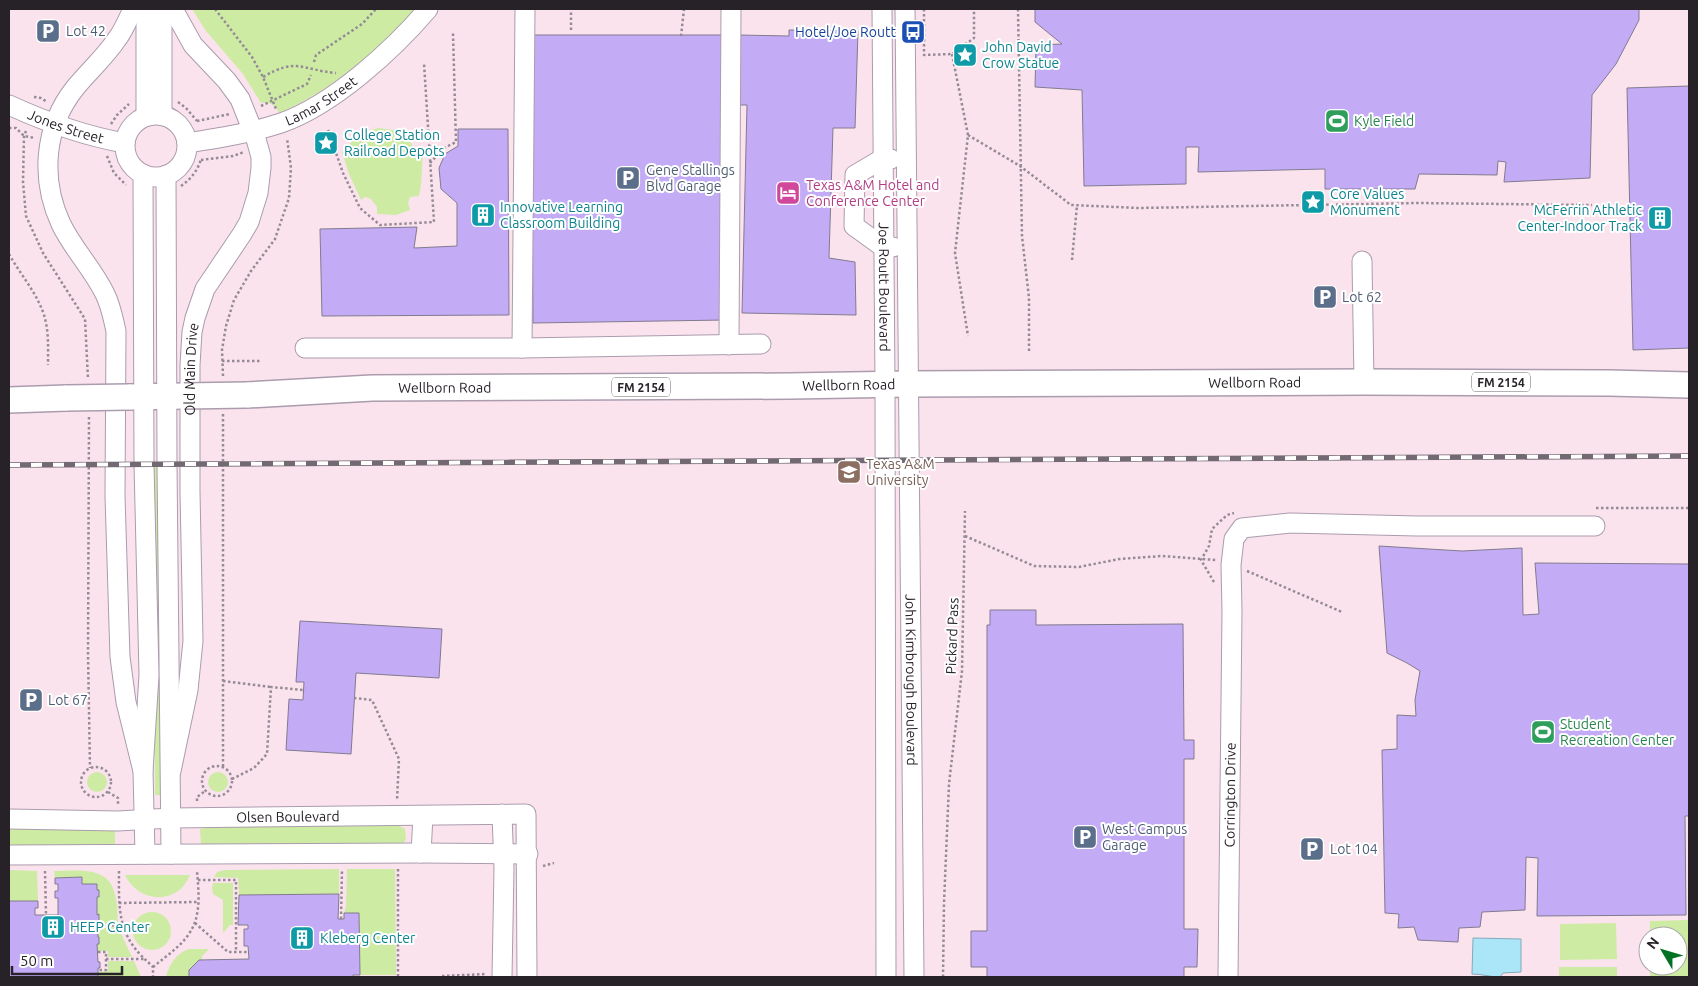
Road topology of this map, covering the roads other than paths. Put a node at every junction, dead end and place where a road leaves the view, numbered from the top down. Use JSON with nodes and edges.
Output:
{"nodes":[{"id":1,"x":134,"y":9,"type":"edge"},
{"id":2,"x":146,"y":9,"type":"edge"},
{"id":3,"x":162,"y":9,"type":"edge"},
{"id":4,"x":173,"y":9,"type":"edge"},
{"id":5,"x":428,"y":9,"type":"edge"},
{"id":6,"x":525,"y":9,"type":"edge"},
{"id":7,"x":731,"y":9,"type":"edge"},
{"id":8,"x":882,"y":9,"type":"edge"},
{"id":9,"x":905,"y":9,"type":"edge"},
{"id":10,"x":9,"y":105,"type":"edge"},
{"id":11,"x":154,"y":108,"type":"junction"},
{"id":12,"x":55,"y":125,"type":"junction"},
{"id":13,"x":254,"y":131,"type":"junction"},
{"id":14,"x":125,"y":143,"type":"junction"},
{"id":15,"x":187,"y":143,"type":"junction"},
{"id":16,"x":906,"y":158,"type":"junction"},
{"id":17,"x":882,"y":159,"type":"junction"},
{"id":18,"x":143,"y":174,"type":"junction"},
{"id":19,"x":172,"y":182,"type":"junction"},
{"id":20,"x":883,"y":247,"type":"junction"},
{"id":21,"x":906,"y":247,"type":"junction"},
{"id":22,"x":1362,"y":262,"type":"dead end"},
{"id":23,"x":761,"y":344,"type":"dead end"},
{"id":24,"x":728,"y":345,"type":"junction"},
{"id":25,"x":305,"y":348,"type":"dead end"},
{"id":26,"x":522,"y":348,"type":"junction"},
{"id":27,"x":1364,"y":382,"type":"junction"},
{"id":28,"x":896,"y":384,"type":"junction"},
{"id":29,"x":1689,"y":385,"type":"edge"},
{"id":30,"x":156,"y":396,"type":"junction"},
{"id":31,"x":9,"y":400,"type":"edge"},
{"id":32,"x":1595,"y":526,"type":"dead end"},
{"id":33,"x":143,"y":771,"type":"junction"},
{"id":34,"x":171,"y":771,"type":"junction"},
{"id":35,"x":885,"y":783,"type":"junction"},
{"id":36,"x":912,"y":783,"type":"junction"},
{"id":37,"x":502,"y":814,"type":"junction"},
{"id":38,"x":423,"y":816,"type":"junction"},
{"id":39,"x":171,"y":818,"type":"junction"},
{"id":40,"x":9,"y":819,"type":"edge"},
{"id":41,"x":144,"y":820,"type":"junction"},
{"id":42,"x":886,"y":833,"type":"junction"},
{"id":43,"x":421,"y":853,"type":"junction"},
{"id":44,"x":145,"y":854,"type":"junction"},
{"id":45,"x":171,"y":854,"type":"junction"},
{"id":46,"x":504,"y":854,"type":"junction"},
{"id":47,"x":9,"y":855,"type":"edge"},
{"id":48,"x":527,"y":862,"type":"junction"},
{"id":49,"x":913,"y":903,"type":"junction"},
{"id":50,"x":495,"y":976,"type":"edge"},
{"id":51,"x":527,"y":977,"type":"edge"},
{"id":52,"x":886,"y":977,"type":"edge"},
{"id":53,"x":914,"y":977,"type":"edge"},
{"id":54,"x":1228,"y":977,"type":"edge"}],
"edges":[{"from":1,"to":12,"type":"street","name":"Old Main Drive"},
{"from":2,"to":11,"type":"street"},
{"from":3,"to":11,"type":"street"},
{"from":4,"to":13,"type":"street","name":"Old Main Drive"},
{"from":5,"to":13,"type":"street","name":"Lamar Street"},
{"from":6,"to":26,"type":"street"},
{"from":7,"to":24,"type":"street"},
{"from":8,"to":17,"type":"street","name":"Joe Routt Boulevard"},
{"from":9,"to":16,"type":"street","name":"Joe Routt Boulevard"},
{"from":10,"to":12,"type":"street","name":"Jones Street"},
{"from":11,"to":14,"type":"street"},
{"from":11,"to":15,"type":"street"},
{"from":12,"to":14,"type":"street","name":"Jones Street"},
{"from":12,"to":33,"type":"street","name":"Old Main Drive"},
{"from":13,"to":15,"type":"street","name":"Lamar Street"},
{"from":13,"to":34,"type":"street","name":"Old Main Drive"},
{"from":14,"to":18,"type":"street"},
{"from":15,"to":19,"type":"street"},
{"from":16,"to":17,"type":"street"},
{"from":16,"to":21,"type":"street","name":"Joe Routt Boulevard"},
{"from":17,"to":20,"type":"street","name":"Joe Routt Boulevard"},
{"from":17,"to":20,"type":"street"},
{"from":18,"to":19,"type":"street"},
{"from":18,"to":30,"type":"street","name":"Old Main Drive"},
{"from":19,"to":30,"type":"street","name":"Old Main Drive"},
{"from":20,"to":21,"type":"street"},
{"from":20,"to":28,"type":"street","name":"Joe Routt Boulevard"},
{"from":21,"to":28,"type":"street","name":"Joe Routt Boulevard"},
{"from":22,"to":27,"type":"street"},
{"from":23,"to":24,"type":"street"},
{"from":24,"to":26,"type":"street"},
{"from":25,"to":26,"type":"street"},
{"from":27,"to":28,"type":"main road","name":"Wellborn Road","number":"FM 2154"},
{"from":27,"to":29,"type":"main road","name":"Wellborn Road","number":"FM 2154"},
{"from":28,"to":30,"type":"main road","name":"Wellborn Road","number":"FM 2154","bridge":true},
{"from":28,"to":35,"type":"street","name":"John Kimbrough Boulevard"},
{"from":28,"to":36,"type":"street","name":"John Kimbrough Boulevard"},
{"from":30,"to":31,"type":"main road","name":"Wellborn Road","number":"FM 2154","bridge":true},
{"from":30,"to":33,"type":"street","name":"Old Main Drive"},
{"from":30,"to":34,"type":"street","name":"Old Main Drive"},
{"from":32,"to":54,"type":"street","name":"Corrington Drive"},
{"from":33,"to":41,"type":"street","name":"Old Main Drive"},
{"from":34,"to":39,"type":"street","name":"Old Main Drive"},
{"from":35,"to":36,"type":"street"},
{"from":35,"to":42,"type":"street","name":"John Kimbrough Boulevard"},
{"from":36,"to":49,"type":"street","name":"John Kimbrough Boulevard"},
{"from":37,"to":38,"type":"street","name":"Olsen Boulevard"},
{"from":37,"to":46,"type":"street"},
{"from":37,"to":48,"type":"street","name":"Olsen Boulevard"},
{"from":38,"to":39,"type":"street","name":"Olsen Boulevard"},
{"from":38,"to":43,"type":"street"},
{"from":39,"to":41,"type":"street","name":"Olsen Boulevard"},
{"from":39,"to":45,"type":"street","name":"Old Main Drive"},
{"from":40,"to":41,"type":"street","name":"Olsen Boulevard"},
{"from":41,"to":44,"type":"street","name":"Old Main Drive"},
{"from":42,"to":49,"type":"street"},
{"from":42,"to":52,"type":"street","name":"John Kimbrough Boulevard"},
{"from":43,"to":45,"type":"street"},
{"from":43,"to":46,"type":"street"},
{"from":44,"to":45,"type":"street"},
{"from":44,"to":47,"type":"street"},
{"from":46,"to":48,"type":"street"},
{"from":46,"to":50,"type":"street"},
{"from":48,"to":51,"type":"street","name":"Olsen Boulevard"},
{"from":49,"to":53,"type":"street","name":"John Kimbrough Boulevard"}]}
